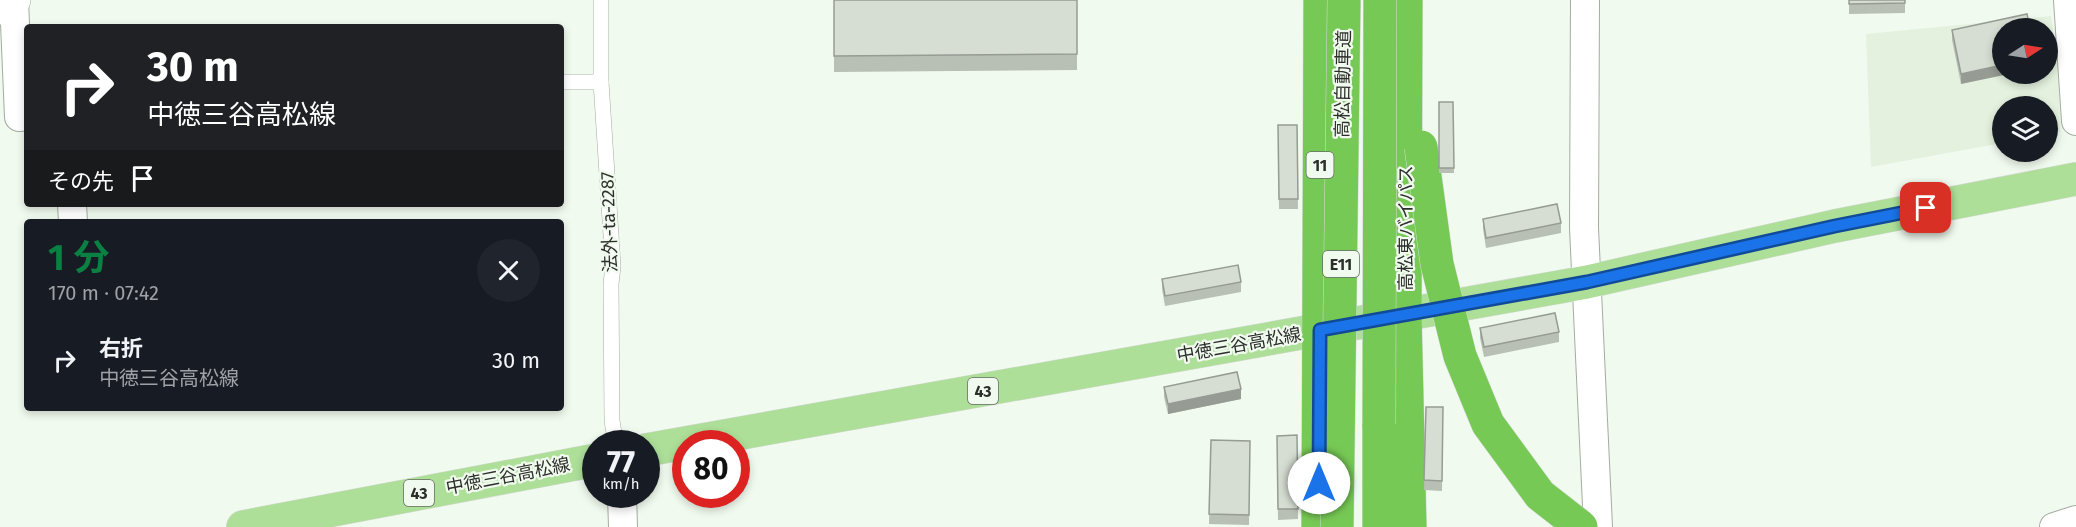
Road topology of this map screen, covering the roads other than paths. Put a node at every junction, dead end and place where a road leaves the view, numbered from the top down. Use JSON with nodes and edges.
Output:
{"nodes":[{"id":1,"x":14,"y":0,"type":"edge"},
{"id":2,"x":601,"y":0,"type":"edge"},
{"id":3,"x":1320,"y":0,"type":"edge"},
{"id":4,"x":1344,"y":0,"type":"edge"},
{"id":5,"x":1380,"y":0,"type":"edge"},
{"id":6,"x":1406,"y":0,"type":"edge"},
{"id":7,"x":1413,"y":0,"type":"edge"},
{"id":8,"x":1585,"y":0,"type":"edge"},
{"id":9,"x":2068,"y":0,"type":"edge"},
{"id":10,"x":0,"y":8,"type":"edge"},
{"id":11,"x":564,"y":82,"type":"edge"},
{"id":12,"x":602,"y":82,"type":"junction"},
{"id":13,"x":24,"y":116,"type":"edge"},
{"id":14,"x":2076,"y":121,"type":"edge"},
{"id":15,"x":2076,"y":180,"type":"edge"},
{"id":16,"x":1587,"y":282,"type":"junction"},
{"id":17,"x":1406,"y":314,"type":"junction"},
{"id":18,"x":1320,"y":330,"type":"junction"},
{"id":19,"x":614,"y":430,"type":"edge"},
{"id":20,"x":660,"y":448,"type":"edge"},
{"id":21,"x":582,"y":463,"type":"edge"},
{"id":22,"x":622,"y":508,"type":"edge"},
{"id":23,"x":2076,"y":520,"type":"edge"},
{"id":24,"x":243,"y":527,"type":"edge"},
{"id":25,"x":623,"y":527,"type":"edge"},
{"id":26,"x":1318,"y":527,"type":"edge"},
{"id":27,"x":1337,"y":527,"type":"edge"},
{"id":28,"x":1379,"y":527,"type":"edge"},
{"id":29,"x":1410,"y":527,"type":"edge"},
{"id":30,"x":1581,"y":527,"type":"edge"},
{"id":31,"x":1598,"y":527,"type":"edge"},
{"id":32,"x":2054,"y":527,"type":"edge"},
{"id":33,"x":2061,"y":527,"type":"edge"}],
"edges":[{"from":1,"to":10,"type":"street"},
{"from":1,"to":13,"type":"street"},
{"from":2,"to":12,"type":"lane","name":"法外-ta-2287"},
{"from":3,"to":18,"type":"highway","number":"11"},
{"from":4,"to":27,"type":"highway","name":"高松自動車道","number":"E11","bridge":true},
{"from":5,"to":28,"type":"highway","name":"高松自動車道","number":"E11","bridge":true},
{"from":6,"to":17,"type":"highway","name":"高松東バイパス"},
{"from":7,"to":30,"type":"highway","bridge":true},
{"from":8,"to":16,"type":"street"},
{"from":9,"to":14,"type":"street"},
{"from":11,"to":12,"type":"lane"},
{"from":12,"to":19,"type":"lane","name":"法外-ta-2287"},
{"from":15,"to":16,"type":"main road","name":"中徳三谷高松線","number":"43"},
{"from":16,"to":17,"type":"main road","name":"中徳三谷高松線","number":"43"},
{"from":16,"to":31,"type":"street"},
{"from":17,"to":18,"type":"main road","name":"中徳三谷高松線","number":"43"},
{"from":17,"to":29,"type":"highway","name":"高松東バイパス"},
{"from":18,"to":20,"type":"main road","name":"中徳三谷高松線","number":"43"},
{"from":18,"to":26,"type":"highway","number":"11"},
{"from":21,"to":24,"type":"main road","name":"中徳三谷高松線","number":"43"},
{"from":22,"to":25,"type":"street"},
{"from":23,"to":33,"type":"street"},
{"from":32,"to":33,"type":"street"}]}
